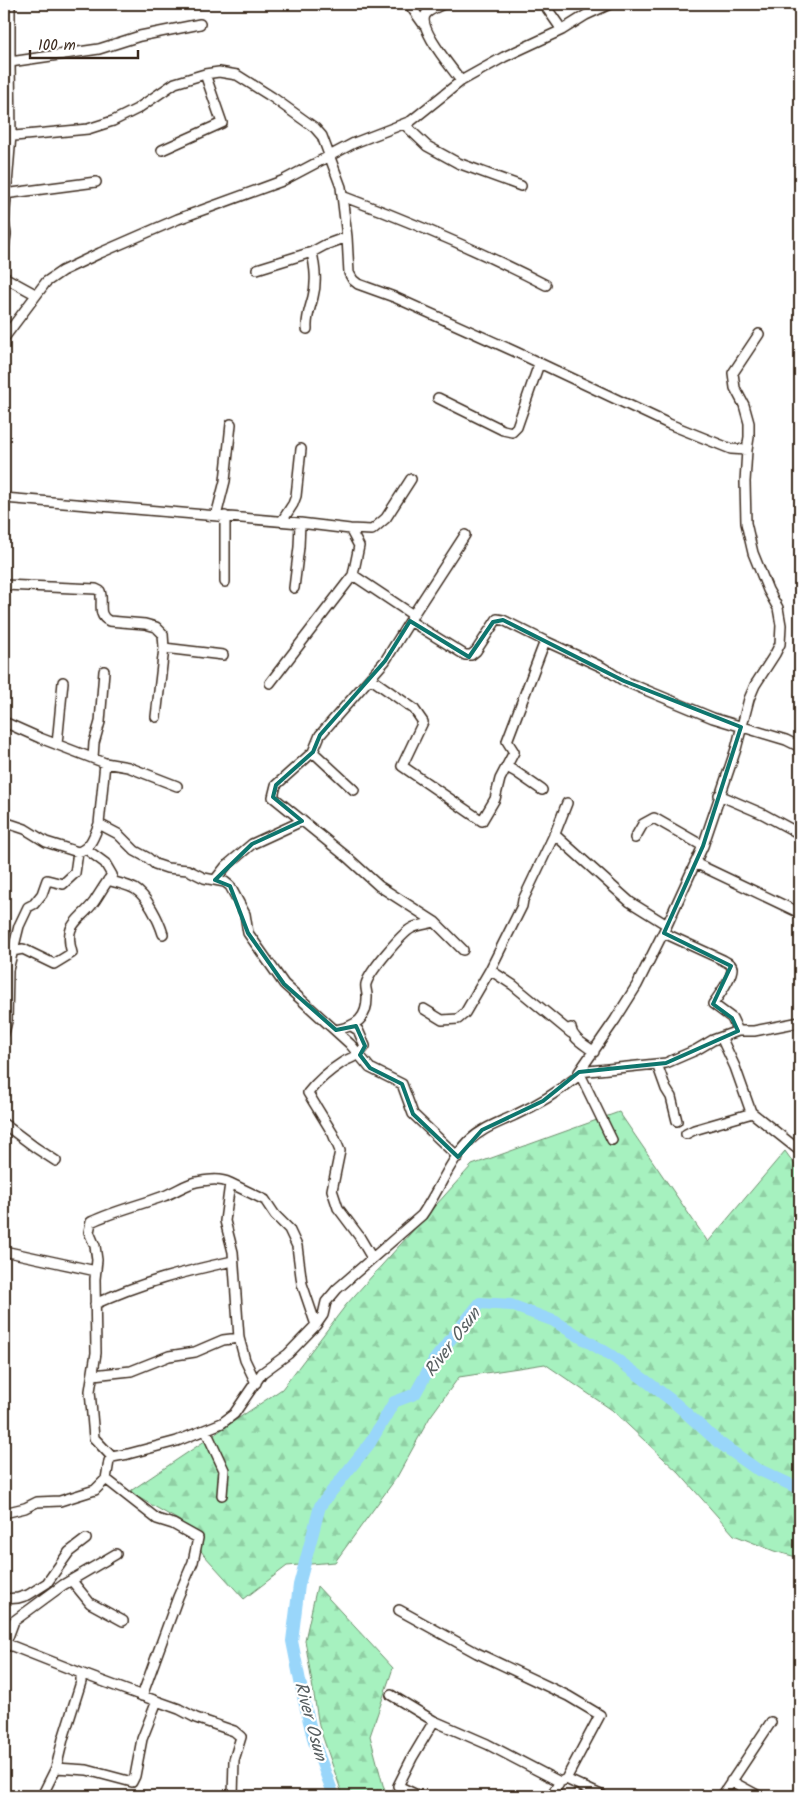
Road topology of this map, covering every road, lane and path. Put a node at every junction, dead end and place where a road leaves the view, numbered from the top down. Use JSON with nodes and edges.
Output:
{"nodes":[{"id":1,"x":10,"y":4,"type":"edge"},
{"id":2,"x":409,"y":4,"type":"edge"},
{"id":3,"x":443,"y":4,"type":"edge"},
{"id":4,"x":544,"y":4,"type":"edge"},
{"id":5,"x":610,"y":4,"type":"edge"},
{"id":6,"x":792,"y":4,"type":"edge"},
{"id":7,"x":800,"y":7,"type":"edge"},
{"id":8,"x":200,"y":24,"type":"dead end"},
{"id":9,"x":424,"y":25,"type":"junction"},
{"id":10,"x":562,"y":30,"type":"junction"},
{"id":11,"x":10,"y":62,"type":"junction"},
{"id":12,"x":205,"y":74,"type":"junction"},
{"id":13,"x":461,"y":81,"type":"junction"},
{"id":14,"x":404,"y":124,"type":"junction"},
{"id":15,"x":8,"y":136,"type":"edge"},
{"id":16,"x":162,"y":150,"type":"dead end"},
{"id":17,"x":328,"y":157,"type":"junction"},
{"id":18,"x":96,"y":182,"type":"dead end"},
{"id":19,"x":521,"y":186,"type":"dead end"},
{"id":20,"x":6,"y":194,"type":"edge"},
{"id":21,"x":342,"y":196,"type":"junction"},
{"id":22,"x":347,"y":237,"type":"junction"},
{"id":23,"x":4,"y":246,"type":"edge"},
{"id":24,"x":312,"y":252,"type":"junction"},
{"id":25,"x":257,"y":269,"type":"dead end"},
{"id":26,"x":4,"y":277,"type":"edge"},
{"id":27,"x":546,"y":285,"type":"dead end"},
{"id":28,"x":35,"y":294,"type":"junction"},
{"id":29,"x":307,"y":329,"type":"dead end"},
{"id":30,"x":759,"y":334,"type":"dead end"},
{"id":31,"x":4,"y":338,"type":"edge"},
{"id":32,"x":539,"y":364,"type":"junction"},
{"id":33,"x":438,"y":398,"type":"dead end"},
{"id":34,"x":231,"y":424,"type":"dead end"},
{"id":35,"x":301,"y":450,"type":"dead end"},
{"id":36,"x":747,"y":450,"type":"junction"},
{"id":37,"x":411,"y":479,"type":"dead end"},
{"id":38,"x":4,"y":498,"type":"edge"},
{"id":39,"x":220,"y":516,"type":"junction"},
{"id":40,"x":282,"y":521,"type":"junction"},
{"id":41,"x":300,"y":522,"type":"junction"},
{"id":42,"x":350,"y":529,"type":"junction"},
{"id":43,"x":465,"y":535,"type":"dead end"},
{"id":44,"x":353,"y":575,"type":"junction"},
{"id":45,"x":224,"y":582,"type":"dead end"},
{"id":46,"x":4,"y":585,"type":"edge"},
{"id":47,"x":294,"y":588,"type":"dead end"},
{"id":48,"x":412,"y":618,"type":"junction"},
{"id":49,"x":545,"y":641,"type":"junction"},
{"id":50,"x":164,"y":648,"type":"junction"},
{"id":51,"x":224,"y":655,"type":"dead end"},
{"id":52,"x":104,"y":671,"type":"dead end"},
{"id":53,"x":370,"y":678,"type":"junction"},
{"id":54,"x":63,"y":682,"type":"dead end"},
{"id":55,"x":270,"y":684,"type":"dead end"},
{"id":56,"x":156,"y":717,"type":"dead end"},
{"id":57,"x":4,"y":722,"type":"edge"},
{"id":58,"x":741,"y":727,"type":"junction"},
{"id":59,"x":57,"y":744,"type":"junction"},
{"id":60,"x":800,"y":747,"type":"edge"},
{"id":61,"x":313,"y":752,"type":"junction"},
{"id":62,"x":92,"y":758,"type":"junction"},
{"id":63,"x":104,"y":763,"type":"junction"},
{"id":64,"x":507,"y":768,"type":"junction"},
{"id":65,"x":177,"y":786,"type":"dead end"},
{"id":66,"x":354,"y":790,"type":"dead end"},
{"id":67,"x":542,"y":790,"type":"dead end"},
{"id":68,"x":720,"y":795,"type":"junction"},
{"id":69,"x":567,"y":803,"type":"dead end"},
{"id":70,"x":302,"y":821,"type":"junction"},
{"id":71,"x":4,"y":822,"type":"edge"},
{"id":72,"x":99,"y":824,"type":"junction"},
{"id":73,"x":554,"y":834,"type":"junction"},
{"id":74,"x":800,"y":834,"type":"edge"},
{"id":75,"x":634,"y":838,"type":"dead end"},
{"id":76,"x":703,"y":846,"type":"junction"},
{"id":77,"x":82,"y":850,"type":"junction"},
{"id":78,"x":695,"y":863,"type":"junction"},
{"id":79,"x":108,"y":880,"type":"junction"},
{"id":80,"x":215,"y":880,"type":"junction"},
{"id":81,"x":800,"y":914,"type":"edge"},
{"id":82,"x":435,"y":922,"type":"junction"},
{"id":83,"x":666,"y":929,"type":"junction"},
{"id":84,"x":163,"y":934,"type":"dead end"},
{"id":85,"x":463,"y":950,"type":"dead end"},
{"id":86,"x":12,"y":951,"type":"junction"},
{"id":87,"x":490,"y":970,"type":"junction"},
{"id":88,"x":424,"y":1009,"type":"dead end"},
{"id":89,"x":800,"y":1022,"type":"edge"},
{"id":90,"x":353,"y":1027,"type":"junction"},
{"id":91,"x":336,"y":1030,"type":"junction"},
{"id":92,"x":738,"y":1031,"type":"junction"},
{"id":93,"x":4,"y":1033,"type":"edge"},
{"id":94,"x":721,"y":1036,"type":"junction"},
{"id":95,"x":594,"y":1052,"type":"junction"},
{"id":96,"x":360,"y":1055,"type":"junction"},
{"id":97,"x":657,"y":1064,"type":"junction"},
{"id":98,"x":579,"y":1072,"type":"junction"},
{"id":99,"x":751,"y":1112,"type":"junction"},
{"id":100,"x":677,"y":1121,"type":"dead end"},
{"id":101,"x":4,"y":1124,"type":"edge"},
{"id":102,"x":686,"y":1134,"type":"dead end"},
{"id":103,"x":612,"y":1140,"type":"dead end"},
{"id":104,"x":800,"y":1152,"type":"edge"},
{"id":105,"x":458,"y":1157,"type":"junction"},
{"id":106,"x":56,"y":1161,"type":"dead end"},
{"id":107,"x":230,"y":1183,"type":"junction"},
{"id":108,"x":4,"y":1251,"type":"edge"},
{"id":109,"x":372,"y":1258,"type":"junction"},
{"id":110,"x":233,"y":1261,"type":"junction"},
{"id":111,"x":96,"y":1271,"type":"junction"},
{"id":112,"x":95,"y":1304,"type":"junction"},
{"id":113,"x":316,"y":1325,"type":"junction"},
{"id":114,"x":239,"y":1338,"type":"junction"},
{"id":115,"x":92,"y":1375,"type":"junction"},
{"id":116,"x":256,"y":1384,"type":"junction"},
{"id":117,"x":206,"y":1431,"type":"junction"},
{"id":118,"x":112,"y":1457,"type":"junction"},
{"id":119,"x":106,"y":1479,"type":"junction"},
{"id":120,"x":222,"y":1495,"type":"dead end"},
{"id":121,"x":4,"y":1513,"type":"edge"},
{"id":122,"x":86,"y":1539,"type":"dead end"},
{"id":123,"x":116,"y":1554,"type":"dead end"},
{"id":124,"x":72,"y":1582,"type":"junction"},
{"id":125,"x":4,"y":1599,"type":"edge"},
{"id":126,"x":399,"y":1610,"type":"dead end"},
{"id":127,"x":122,"y":1621,"type":"dead end"},
{"id":128,"x":5,"y":1646,"type":"edge"},
{"id":129,"x":83,"y":1674,"type":"junction"},
{"id":130,"x":391,"y":1695,"type":"dead end"},
{"id":131,"x":142,"y":1696,"type":"junction"},
{"id":132,"x":157,"y":1701,"type":"junction"},
{"id":133,"x":434,"y":1720,"type":"junction"},
{"id":134,"x":771,"y":1722,"type":"dead end"},
{"id":135,"x":56,"y":1768,"type":"junction"},
{"id":136,"x":563,"y":1780,"type":"junction"},
{"id":137,"x":731,"y":1781,"type":"junction"},
{"id":138,"x":42,"y":1796,"type":"edge"},
{"id":139,"x":233,"y":1796,"type":"edge"},
{"id":140,"x":419,"y":1796,"type":"edge"},
{"id":141,"x":551,"y":1796,"type":"edge"},
{"id":142,"x":603,"y":1796,"type":"edge"},
{"id":143,"x":722,"y":1796,"type":"edge"},
{"id":144,"x":760,"y":1796,"type":"edge"}],
"edges":[{"from":1,"to":11,"type":"street"},
{"from":2,"to":9,"type":"street"},
{"from":3,"to":9,"type":"street"},
{"from":4,"to":10,"type":"street"},
{"from":5,"to":10,"type":"street"},
{"from":6,"to":7,"type":"street"},
{"from":8,"to":11,"type":"street"},
{"from":9,"to":13,"type":"street"},
{"from":10,"to":13,"type":"street"},
{"from":11,"to":15,"type":"street"},
{"from":12,"to":15,"type":"street"},
{"from":12,"to":16,"type":"street"},
{"from":12,"to":17,"type":"street"},
{"from":13,"to":14,"type":"street"},
{"from":14,"to":17,"type":"street"},
{"from":14,"to":19,"type":"street"},
{"from":15,"to":20,"type":"street"},
{"from":17,"to":21,"type":"street"},
{"from":17,"to":28,"type":"street"},
{"from":18,"to":20,"type":"street"},
{"from":20,"to":23,"type":"street"},
{"from":21,"to":22,"type":"street"},
{"from":21,"to":27,"type":"street"},
{"from":22,"to":24,"type":"street"},
{"from":22,"to":32,"type":"street"},
{"from":24,"to":25,"type":"street"},
{"from":24,"to":29,"type":"street"},
{"from":26,"to":28,"type":"street"},
{"from":28,"to":31,"type":"street"},
{"from":30,"to":36,"type":"street"},
{"from":32,"to":33,"type":"street"},
{"from":32,"to":36,"type":"street"},
{"from":34,"to":39,"type":"street"},
{"from":35,"to":40,"type":"street"},
{"from":36,"to":58,"type":"street"},
{"from":37,"to":42,"type":"street"},
{"from":38,"to":39,"type":"street"},
{"from":39,"to":40,"type":"street"},
{"from":39,"to":45,"type":"street"},
{"from":40,"to":41,"type":"street"},
{"from":41,"to":42,"type":"street"},
{"from":41,"to":47,"type":"street"},
{"from":42,"to":44,"type":"street"},
{"from":43,"to":48,"type":"street"},
{"from":44,"to":48,"type":"street"},
{"from":44,"to":55,"type":"street"},
{"from":46,"to":50,"type":"street"},
{"from":48,"to":49,"type":"street"},
{"from":48,"to":53,"type":"street"},
{"from":49,"to":58,"type":"street"},
{"from":49,"to":64,"type":"street"},
{"from":50,"to":51,"type":"street"},
{"from":50,"to":56,"type":"street"},
{"from":52,"to":62,"type":"street"},
{"from":53,"to":61,"type":"street"},
{"from":53,"to":64,"type":"street"},
{"from":54,"to":59,"type":"street"},
{"from":57,"to":59,"type":"street"},
{"from":58,"to":60,"type":"street"},
{"from":58,"to":68,"type":"street"},
{"from":59,"to":62,"type":"street"},
{"from":61,"to":66,"type":"street"},
{"from":61,"to":70,"type":"street"},
{"from":62,"to":63,"type":"street"},
{"from":63,"to":65,"type":"street"},
{"from":63,"to":72,"type":"street"},
{"from":64,"to":67,"type":"street"},
{"from":68,"to":74,"type":"street"},
{"from":68,"to":76,"type":"street"},
{"from":69,"to":73,"type":"street"},
{"from":70,"to":80,"type":"street"},
{"from":70,"to":82,"type":"street"},
{"from":71,"to":77,"type":"street"},
{"from":72,"to":77,"type":"street"},
{"from":72,"to":80,"type":"street"},
{"from":73,"to":83,"type":"street"},
{"from":73,"to":87,"type":"street"},
{"from":75,"to":76,"type":"street"},
{"from":76,"to":78,"type":"street"},
{"from":77,"to":79,"type":"street"},
{"from":77,"to":86,"type":"street"},
{"from":78,"to":81,"type":"street"},
{"from":78,"to":83,"type":"street"},
{"from":79,"to":84,"type":"street"},
{"from":79,"to":86,"type":"street"},
{"from":80,"to":91,"type":"street"},
{"from":82,"to":85,"type":"street"},
{"from":82,"to":90,"type":"street"},
{"from":83,"to":92,"type":"street"},
{"from":83,"to":95,"type":"street"},
{"from":86,"to":93,"type":"street"},
{"from":87,"to":88,"type":"street"},
{"from":87,"to":95,"type":"street"},
{"from":89,"to":92,"type":"street"},
{"from":90,"to":91,"type":"street"},
{"from":90,"to":96,"type":"street"},
{"from":91,"to":96,"type":"street"},
{"from":92,"to":94,"type":"street"},
{"from":94,"to":97,"type":"street"},
{"from":94,"to":99,"type":"street"},
{"from":95,"to":98,"type":"street"},
{"from":96,"to":105,"type":"street"},
{"from":96,"to":109,"type":"street"},
{"from":97,"to":98,"type":"street"},
{"from":97,"to":100,"type":"street"},
{"from":98,"to":103,"type":"street"},
{"from":98,"to":105,"type":"street"},
{"from":99,"to":102,"type":"street"},
{"from":99,"to":104,"type":"street"},
{"from":101,"to":106,"type":"street"},
{"from":105,"to":109,"type":"street"},
{"from":107,"to":110,"type":"street"},
{"from":107,"to":111,"type":"street"},
{"from":107,"to":113,"type":"street"},
{"from":108,"to":111,"type":"street"},
{"from":109,"to":113,"type":"street"},
{"from":110,"to":112,"type":"street"},
{"from":110,"to":114,"type":"street"},
{"from":111,"to":112,"type":"street"},
{"from":112,"to":115,"type":"street"},
{"from":113,"to":116,"type":"street"},
{"from":114,"to":115,"type":"street"},
{"from":114,"to":116,"type":"street"},
{"from":115,"to":118,"type":"street"},
{"from":116,"to":117,"type":"street"},
{"from":117,"to":118,"type":"street"},
{"from":117,"to":120,"type":"street"},
{"from":118,"to":119,"type":"street"},
{"from":119,"to":121,"type":"street"},
{"from":119,"to":131,"type":"street"},
{"from":122,"to":125,"type":"street"},
{"from":123,"to":124,"type":"street"},
{"from":124,"to":127,"type":"street"},
{"from":124,"to":128,"type":"street"},
{"from":126,"to":136,"type":"street"},
{"from":128,"to":129,"type":"street"},
{"from":129,"to":131,"type":"street"},
{"from":129,"to":135,"type":"street"},
{"from":130,"to":133,"type":"street"},
{"from":131,"to":132,"type":"street"},
{"from":132,"to":135,"type":"street"},
{"from":132,"to":139,"type":"street"},
{"from":133,"to":136,"type":"street"},
{"from":133,"to":140,"type":"street"},
{"from":134,"to":137,"type":"street"},
{"from":135,"to":138,"type":"street"},
{"from":136,"to":141,"type":"street"},
{"from":136,"to":142,"type":"street"},
{"from":137,"to":143,"type":"street"},
{"from":137,"to":144,"type":"street"}]}
